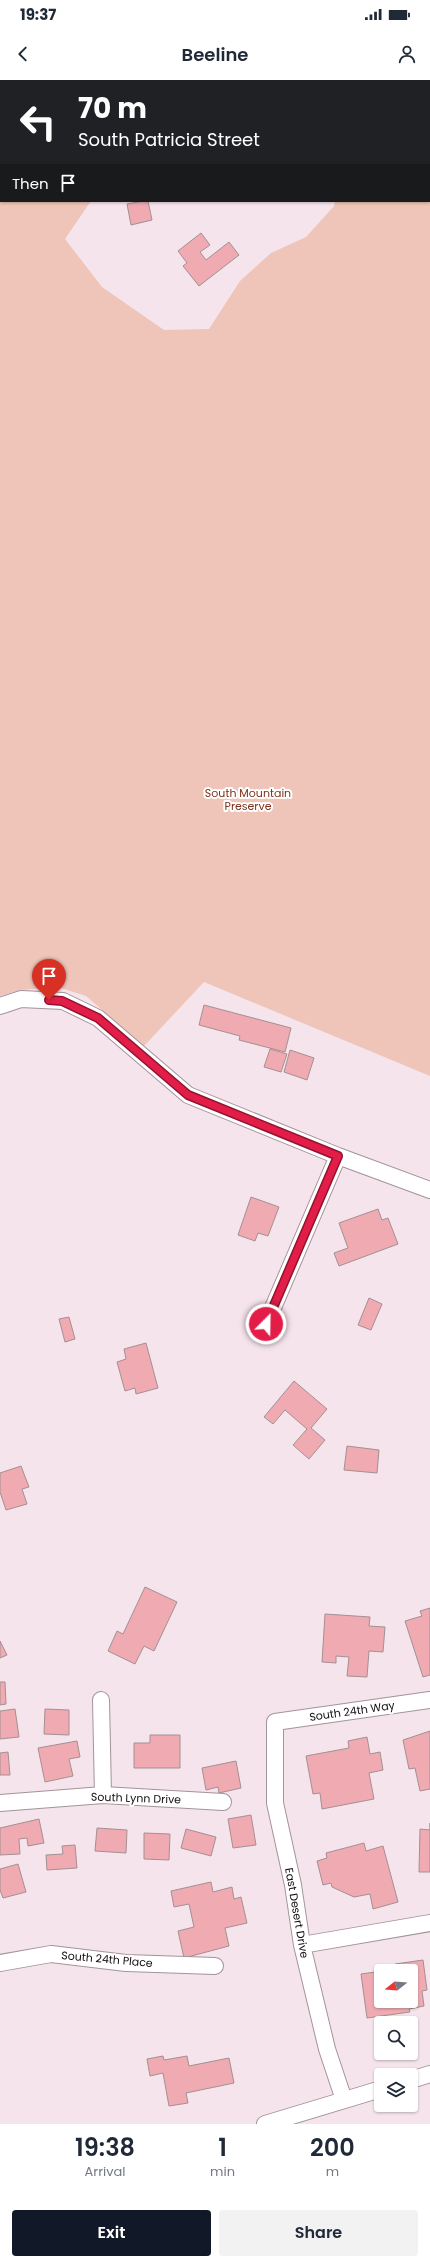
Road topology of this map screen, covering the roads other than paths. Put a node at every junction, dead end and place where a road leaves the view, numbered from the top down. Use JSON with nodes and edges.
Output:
{"nodes":[{"id":1,"x":0,"y":1006,"type":"edge"},
{"id":2,"x":338,"y":1156,"type":"junction"},
{"id":3,"x":430,"y":1190,"type":"edge"},
{"id":4,"x":266,"y":1324,"type":"dead end"},
{"id":5,"x":101,"y":1700,"type":"dead end"},
{"id":6,"x":430,"y":1700,"type":"edge"},
{"id":7,"x":275,"y":1722,"type":"joint"},
{"id":8,"x":103,"y":1795,"type":"junction"},
{"id":9,"x":223,"y":1802,"type":"dead end"},
{"id":10,"x":0,"y":1803,"type":"edge"},
{"id":11,"x":430,"y":1923,"type":"edge"},
{"id":12,"x":302,"y":1945,"type":"junction"},
{"id":13,"x":0,"y":1963,"type":"edge"},
{"id":14,"x":215,"y":1966,"type":"dead end"},
{"id":15,"x":430,"y":2074,"type":"edge"},
{"id":16,"x":418,"y":2078,"type":"edge"},
{"id":17,"x":374,"y":2091,"type":"edge"},
{"id":18,"x":344,"y":2100,"type":"junction"},
{"id":19,"x":265,"y":2124,"type":"edge"}],
"edges":[{"from":1,"to":2,"type":"street"},
{"from":2,"to":3,"type":"street"},
{"from":2,"to":4,"type":"street"},
{"from":5,"to":8,"type":"street"},
{"from":6,"to":7,"type":"street","name":"South 24th Way"},
{"from":7,"to":12,"type":"street","name":"East Desert Drive"},
{"from":8,"to":9,"type":"street","name":"South Lynn Drive"},
{"from":8,"to":10,"type":"street","name":"South Lynn Drive"},
{"from":11,"to":12,"type":"street"},
{"from":12,"to":18,"type":"street","name":"East Desert Drive"},
{"from":13,"to":14,"type":"street","name":"South 24th Place"},
{"from":15,"to":16,"type":"street"},
{"from":17,"to":18,"type":"street"},
{"from":18,"to":19,"type":"street"}]}
